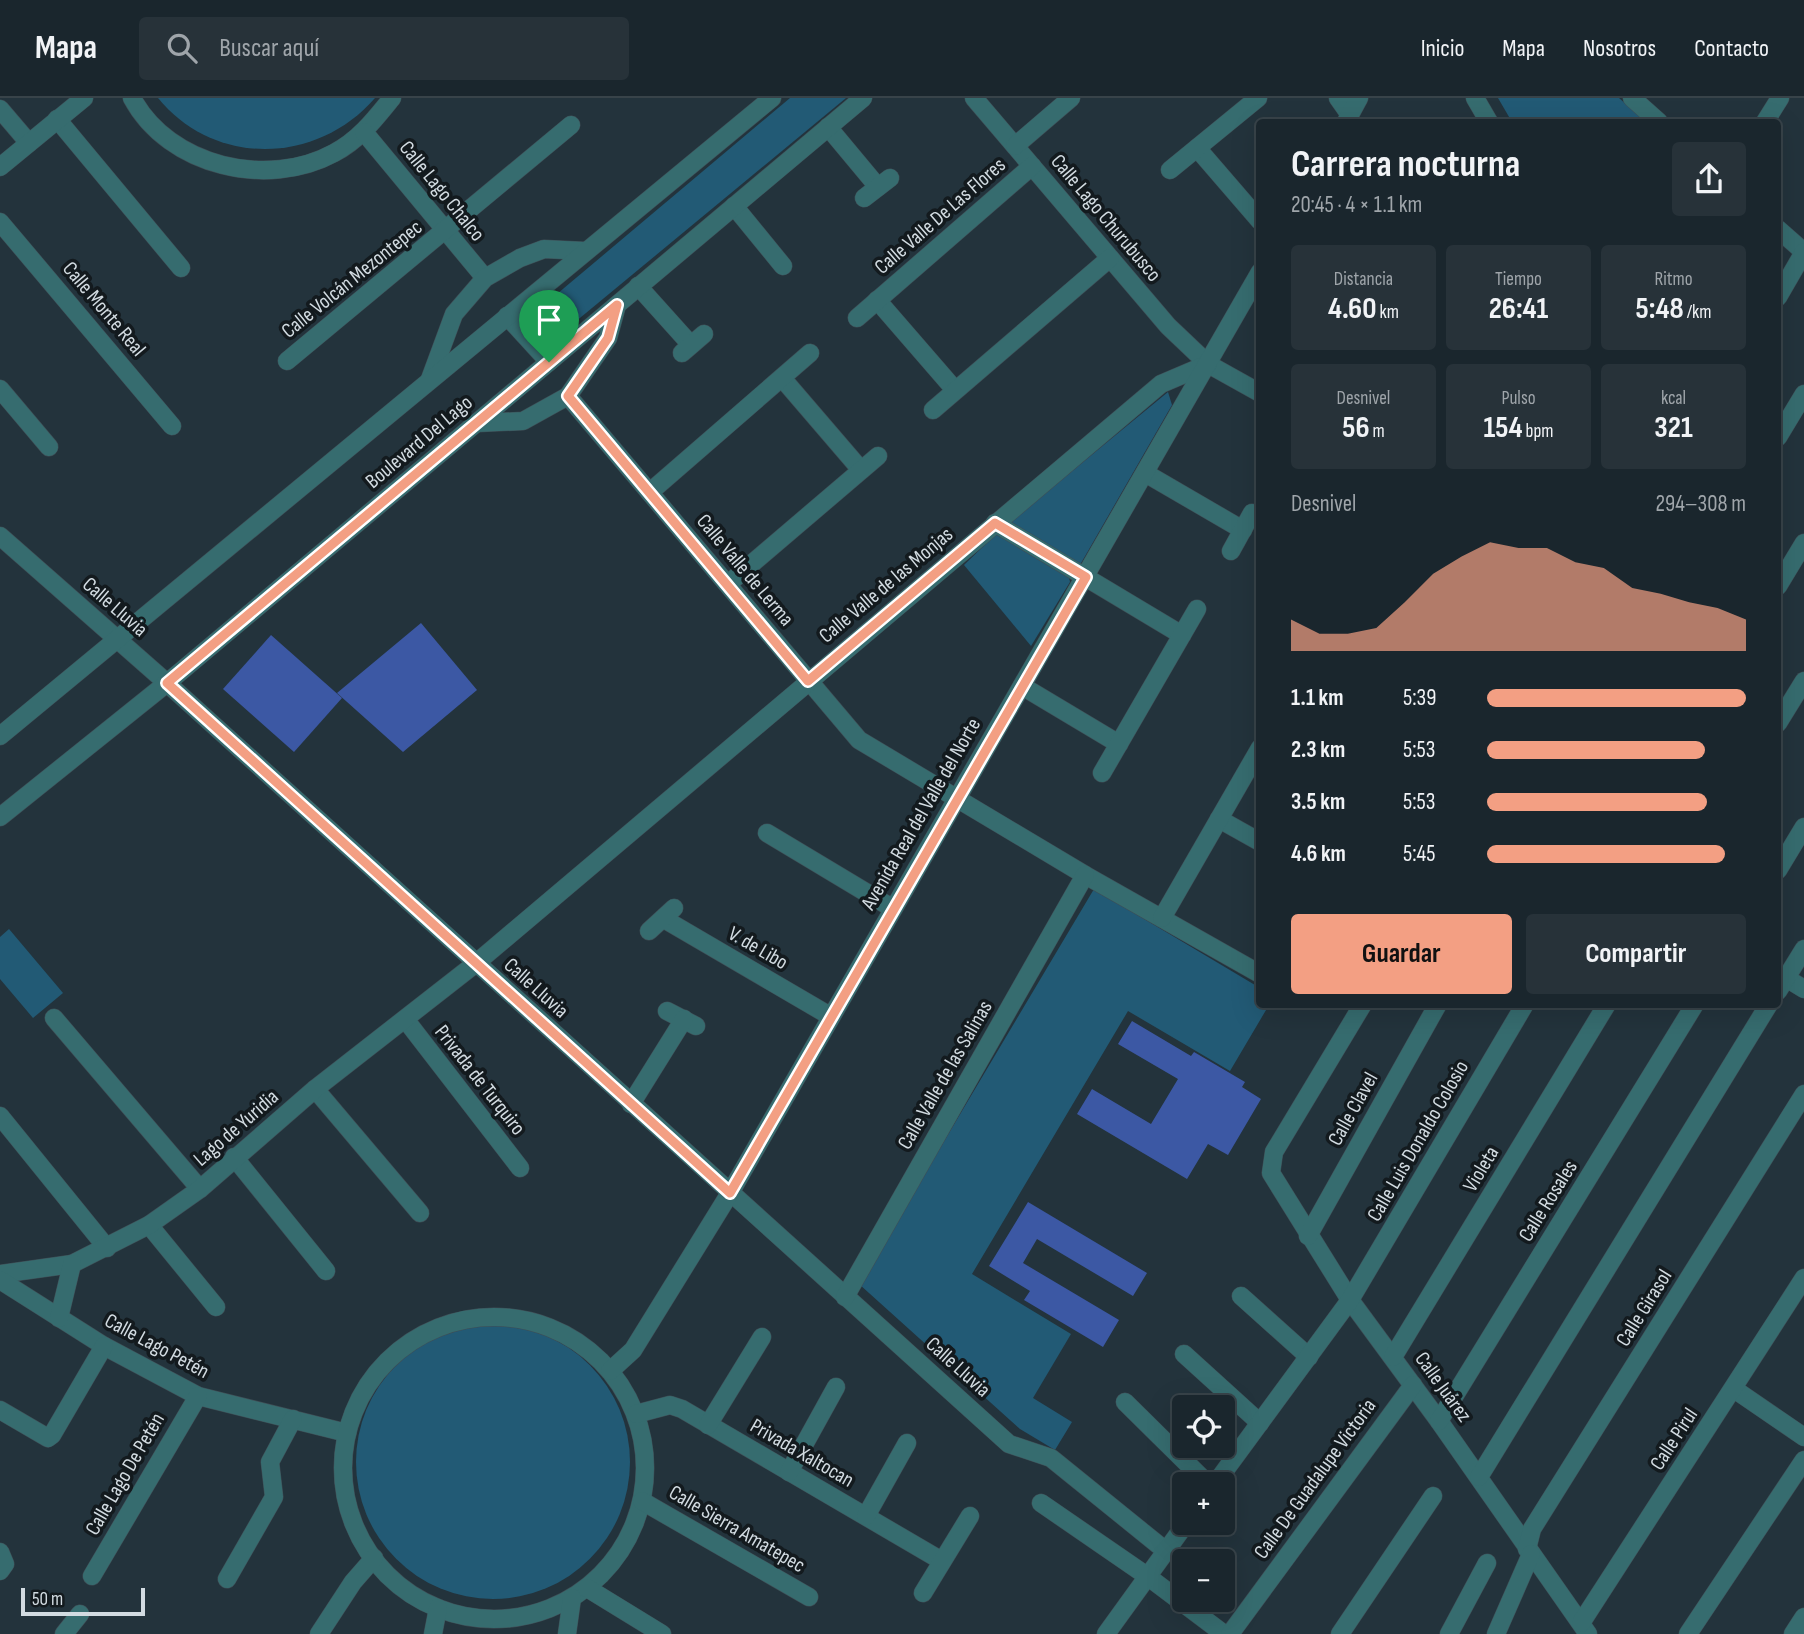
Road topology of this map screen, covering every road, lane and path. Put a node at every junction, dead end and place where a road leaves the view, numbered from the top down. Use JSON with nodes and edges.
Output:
{"nodes":[{"id":1,"x":84,"y":98,"type":"edge"},
{"id":2,"x":132,"y":98,"type":"edge"},
{"id":3,"x":392,"y":98,"type":"edge"},
{"id":4,"x":772,"y":98,"type":"edge"},
{"id":5,"x":863,"y":98,"type":"edge"},
{"id":6,"x":974,"y":98,"type":"edge"},
{"id":7,"x":1071,"y":98,"type":"edge"},
{"id":8,"x":1258,"y":98,"type":"edge"},
{"id":9,"x":1338,"y":98,"type":"edge"},
{"id":10,"x":1359,"y":98,"type":"edge"},
{"id":11,"x":1475,"y":98,"type":"edge"},
{"id":12,"x":1780,"y":98,"type":"edge"},
{"id":13,"x":1635,"y":99,"type":"edge"},
{"id":14,"x":0,"y":109,"type":"edge"},
{"id":15,"x":57,"y":119,"type":"junction"},
{"id":16,"x":1348,"y":119,"type":"edge"},
{"id":17,"x":1487,"y":119,"type":"edge"},
{"id":18,"x":1656,"y":119,"type":"edge"},
{"id":19,"x":1767,"y":119,"type":"edge"},
{"id":20,"x":571,"y":125,"type":"dead end"},
{"id":21,"x":828,"y":127,"type":"junction"},
{"id":22,"x":365,"y":132,"type":"junction"},
{"id":23,"x":29,"y":144,"type":"junction"},
{"id":24,"x":1015,"y":146,"type":"junction"},
{"id":25,"x":1197,"y":148,"type":"junction"},
{"id":26,"x":1032,"y":166,"type":"junction"},
{"id":27,"x":0,"y":167,"type":"edge"},
{"id":28,"x":1170,"y":170,"type":"dead end"},
{"id":29,"x":878,"y":188,"type":"dead end"},
{"id":30,"x":734,"y":206,"type":"junction"},
{"id":31,"x":1256,"y":216,"type":"edge"},
{"id":32,"x":0,"y":222,"type":"edge"},
{"id":33,"x":446,"y":231,"type":"junction"},
{"id":34,"x":1781,"y":232,"type":"edge"},
{"id":35,"x":585,"y":251,"type":"junction"},
{"id":36,"x":1804,"y":252,"type":"edge"},
{"id":37,"x":1110,"y":258,"type":"junction"},
{"id":38,"x":783,"y":266,"type":"dead end"},
{"id":39,"x":181,"y":268,"type":"dead end"},
{"id":40,"x":485,"y":278,"type":"junction"},
{"id":41,"x":1256,"y":279,"type":"edge"},
{"id":42,"x":638,"y":286,"type":"junction"},
{"id":43,"x":1781,"y":292,"type":"edge"},
{"id":44,"x":877,"y":300,"type":"junction"},
{"id":45,"x":617,"y":305,"type":"junction"},
{"id":46,"x":507,"y":316,"type":"junction"},
{"id":47,"x":857,"y":318,"type":"dead end"},
{"id":48,"x":693,"y":344,"type":"dead end"},
{"id":49,"x":810,"y":353,"type":"dead end"},
{"id":50,"x":287,"y":361,"type":"dead end"},
{"id":51,"x":549,"y":362,"type":"junction"},
{"id":52,"x":1208,"y":364,"type":"junction"},
{"id":53,"x":782,"y":378,"type":"junction"},
{"id":54,"x":429,"y":382,"type":"junction"},
{"id":55,"x":0,"y":389,"type":"edge"},
{"id":56,"x":955,"y":390,"type":"junction"},
{"id":57,"x":1256,"y":391,"type":"edge"},
{"id":58,"x":1804,"y":394,"type":"edge"},
{"id":59,"x":568,"y":396,"type":"junction"},
{"id":60,"x":933,"y":410,"type":"dead end"},
{"id":61,"x":477,"y":423,"type":"junction"},
{"id":62,"x":172,"y":426,"type":"dead end"},
{"id":63,"x":1781,"y":432,"type":"edge"},
{"id":64,"x":49,"y":447,"type":"dead end"},
{"id":65,"x":878,"y":456,"type":"dead end"},
{"id":66,"x":860,"y":470,"type":"junction"},
{"id":67,"x":1145,"y":473,"type":"junction"},
{"id":68,"x":650,"y":492,"type":"junction"},
{"id":69,"x":1252,"y":513,"type":"dead end"},
{"id":70,"x":995,"y":523,"type":"junction"},
{"id":71,"x":1243,"y":530,"type":"junction"},
{"id":72,"x":0,"y":536,"type":"edge"},
{"id":73,"x":1804,"y":544,"type":"edge"},
{"id":74,"x":1231,"y":551,"type":"dead end"},
{"id":75,"x":1086,"y":577,"type":"junction"},
{"id":76,"x":1781,"y":581,"type":"edge"},
{"id":77,"x":728,"y":584,"type":"junction"},
{"id":78,"x":1197,"y":609,"type":"dead end"},
{"id":79,"x":1182,"y":635,"type":"junction"},
{"id":80,"x":117,"y":639,"type":"junction"},
{"id":81,"x":808,"y":681,"type":"junction"},
{"id":82,"x":1804,"y":681,"type":"edge"},
{"id":83,"x":167,"y":683,"type":"junction"},
{"id":84,"x":1022,"y":686,"type":"junction"},
{"id":85,"x":1781,"y":718,"type":"edge"},
{"id":86,"x":0,"y":736,"type":"edge"},
{"id":87,"x":1119,"y":744,"type":"junction"},
{"id":88,"x":1256,"y":757,"type":"edge"},
{"id":89,"x":1102,"y":773,"type":"dead end"},
{"id":90,"x":955,"y":798,"type":"junction"},
{"id":91,"x":0,"y":817,"type":"edge"},
{"id":92,"x":1219,"y":819,"type":"junction"},
{"id":93,"x":1804,"y":827,"type":"edge"},
{"id":94,"x":767,"y":834,"type":"dead end"},
{"id":95,"x":1256,"y":840,"type":"edge"},
{"id":96,"x":1781,"y":865,"type":"edge"},
{"id":97,"x":1085,"y":875,"type":"junction"},
{"id":98,"x":892,"y":908,"type":"junction"},
{"id":99,"x":1162,"y":918,"type":"junction"},
{"id":100,"x":649,"y":931,"type":"dead end"},
{"id":101,"x":1804,"y":949,"type":"edge"},
{"id":102,"x":475,"y":964,"type":"junction"},
{"id":103,"x":1256,"y":972,"type":"edge"},
{"id":104,"x":1782,"y":984,"type":"edge"},
{"id":105,"x":1804,"y":989,"type":"edge"},
{"id":106,"x":1361,"y":1008,"type":"edge"},
{"id":107,"x":1436,"y":1008,"type":"edge"},
{"id":108,"x":1523,"y":1008,"type":"edge"},
{"id":109,"x":1605,"y":1008,"type":"edge"},
{"id":110,"x":1693,"y":1008,"type":"edge"},
{"id":111,"x":1767,"y":1008,"type":"edge"},
{"id":112,"x":830,"y":1016,"type":"junction"},
{"id":113,"x":54,"y":1018,"type":"dead end"},
{"id":114,"x":682,"y":1018,"type":"dead end"},
{"id":115,"x":405,"y":1019,"type":"junction"},
{"id":116,"x":315,"y":1089,"type":"junction"},
{"id":117,"x":1804,"y":1094,"type":"edge"},
{"id":118,"x":631,"y":1104,"type":"junction"},
{"id":119,"x":0,"y":1116,"type":"edge"},
{"id":120,"x":234,"y":1157,"type":"junction"},
{"id":121,"x":520,"y":1168,"type":"dead end"},
{"id":122,"x":200,"y":1189,"type":"junction"},
{"id":123,"x":730,"y":1193,"type":"junction"},
{"id":124,"x":420,"y":1213,"type":"dead end"},
{"id":125,"x":149,"y":1225,"type":"junction"},
{"id":126,"x":1308,"y":1236,"type":"junction"},
{"id":127,"x":107,"y":1248,"type":"junction"},
{"id":128,"x":72,"y":1264,"type":"junction"},
{"id":129,"x":326,"y":1271,"type":"dead end"},
{"id":130,"x":0,"y":1274,"type":"edge"},
{"id":131,"x":1804,"y":1278,"type":"edge"},
{"id":132,"x":0,"y":1280,"type":"edge"},
{"id":133,"x":1241,"y":1296,"type":"dead end"},
{"id":134,"x":845,"y":1297,"type":"junction"},
{"id":135,"x":1350,"y":1300,"type":"junction"},
{"id":136,"x":215,"y":1307,"type":"dead end"},
{"id":137,"x":60,"y":1318,"type":"junction"},
{"id":138,"x":762,"y":1337,"type":"dead end"},
{"id":139,"x":104,"y":1346,"type":"junction"},
{"id":140,"x":1184,"y":1354,"type":"dead end"},
{"id":141,"x":1393,"y":1356,"type":"junction"},
{"id":142,"x":1309,"y":1357,"type":"junction"},
{"id":143,"x":610,"y":1371,"type":"junction"},
{"id":144,"x":1413,"y":1385,"type":"junction"},
{"id":145,"x":836,"y":1387,"type":"dead end"},
{"id":146,"x":1734,"y":1389,"type":"junction"},
{"id":147,"x":198,"y":1396,"type":"junction"},
{"id":148,"x":1125,"y":1402,"type":"dead end"},
{"id":149,"x":0,"y":1410,"type":"edge"},
{"id":150,"x":636,"y":1414,"type":"junction"},
{"id":151,"x":293,"y":1419,"type":"junction"},
{"id":152,"x":1439,"y":1420,"type":"junction"},
{"id":153,"x":1260,"y":1423,"type":"junction"},
{"id":154,"x":708,"y":1425,"type":"junction"},
{"id":155,"x":347,"y":1433,"type":"junction"},
{"id":156,"x":1804,"y":1437,"type":"edge"},
{"id":157,"x":908,"y":1443,"type":"dead end"},
{"id":158,"x":1804,"y":1460,"type":"edge"},
{"id":159,"x":789,"y":1472,"type":"junction"},
{"id":160,"x":1196,"y":1472,"type":"edge"},
{"id":161,"x":1224,"y":1472,"type":"edge"},
{"id":162,"x":1479,"y":1477,"type":"junction"},
{"id":163,"x":1433,"y":1496,"type":"dead end"},
{"id":164,"x":642,"y":1501,"type":"junction"},
{"id":165,"x":1041,"y":1503,"type":"dead end"},
{"id":166,"x":866,"y":1516,"type":"junction"},
{"id":167,"x":970,"y":1516,"type":"dead end"},
{"id":168,"x":1178,"y":1535,"type":"edge"},
{"id":169,"x":1166,"y":1551,"type":"junction"},
{"id":170,"x":1529,"y":1551,"type":"junction"},
{"id":171,"x":374,"y":1558,"type":"junction"},
{"id":172,"x":942,"y":1560,"type":"junction"},
{"id":173,"x":1487,"y":1563,"type":"dead end"},
{"id":174,"x":92,"y":1576,"type":"dead end"},
{"id":175,"x":1147,"y":1576,"type":"junction"},
{"id":176,"x":228,"y":1579,"type":"dead end"},
{"id":177,"x":579,"y":1593,"type":"junction"},
{"id":178,"x":923,"y":1593,"type":"dead end"},
{"id":179,"x":810,"y":1597,"type":"dead end"},
{"id":180,"x":438,"y":1608,"type":"junction"},
{"id":181,"x":80,"y":1614,"type":"dead end"},
{"id":182,"x":1804,"y":1617,"type":"edge"},
{"id":183,"x":1584,"y":1628,"type":"edge"},
{"id":184,"x":64,"y":1634,"type":"edge"},
{"id":185,"x":319,"y":1634,"type":"edge"},
{"id":186,"x":433,"y":1634,"type":"edge"},
{"id":187,"x":567,"y":1634,"type":"edge"},
{"id":188,"x":663,"y":1634,"type":"edge"},
{"id":189,"x":1106,"y":1634,"type":"edge"},
{"id":190,"x":1224,"y":1634,"type":"edge"},
{"id":191,"x":1230,"y":1634,"type":"edge"},
{"id":192,"x":1340,"y":1634,"type":"edge"},
{"id":193,"x":1449,"y":1634,"type":"edge"},
{"id":194,"x":1496,"y":1634,"type":"edge"},
{"id":195,"x":1688,"y":1634,"type":"edge"},
{"id":196,"x":1793,"y":1634,"type":"edge"}],
"edges":[{"from":1,"to":15,"type":"street"},
{"from":2,"to":22,"type":"street"},
{"from":3,"to":22,"type":"street"},
{"from":4,"to":35,"type":"street","name":"Boulevard Del Lago"},
{"from":5,"to":21,"type":"street","name":"Boulevard Del Lago"},
{"from":6,"to":24,"type":"street","name":"Calle Lago Churubusco"},
{"from":7,"to":24,"type":"street"},
{"from":8,"to":25,"type":"street"},
{"from":9,"to":16,"type":"street"},
{"from":10,"to":16,"type":"street"},
{"from":11,"to":17,"type":"street"},
{"from":12,"to":19,"type":"street"},
{"from":13,"to":18,"type":"street"},
{"from":14,"to":23,"type":"street"},
{"from":15,"to":23,"type":"street"},
{"from":15,"to":39,"type":"street"},
{"from":20,"to":33,"type":"street","name":"Calle Volcán Mezontepec"},
{"from":21,"to":29,"type":"street"},
{"from":21,"to":30,"type":"street","name":"Boulevard Del Lago"},
{"from":22,"to":33,"type":"street","name":"Calle Lago Chalco"},
{"from":23,"to":27,"type":"street"},
{"from":24,"to":26,"type":"street","name":"Calle Lago Churubusco"},
{"from":25,"to":28,"type":"street"},
{"from":25,"to":31,"type":"street"},
{"from":26,"to":37,"type":"street","name":"Calle Lago Churubusco"},
{"from":26,"to":44,"type":"street","name":"Calle Valle De Las Flores"},
{"from":30,"to":38,"type":"street"},
{"from":30,"to":42,"type":"street","name":"Boulevard Del Lago"},
{"from":32,"to":62,"type":"street","name":"Calle Monte Real"},
{"from":33,"to":40,"type":"street","name":"Calle Lago Chalco"},
{"from":33,"to":50,"type":"street","name":"Calle Volcán Mezontepec"},
{"from":34,"to":36,"type":"street"},
{"from":35,"to":40,"type":"street"},
{"from":35,"to":46,"type":"street","name":"Boulevard Del Lago"},
{"from":36,"to":43,"type":"street"},
{"from":37,"to":52,"type":"street","name":"Calle Lago Churubusco"},
{"from":37,"to":56,"type":"street"},
{"from":40,"to":54,"type":"street"},
{"from":41,"to":52,"type":"street","name":"Avenida Real del Valle del Norte"},
{"from":42,"to":45,"type":"street","name":"Boulevard Del Lago"},
{"from":42,"to":48,"type":"street"},
{"from":44,"to":47,"type":"street","name":"Calle Valle De Las Flores"},
{"from":44,"to":56,"type":"street","name":"Calle Valle De Las Flores"},
{"from":45,"to":51,"type":"street","name":"Boulevard Del Lago"},
{"from":45,"to":59,"type":"street"},
{"from":46,"to":51,"type":"street"},
{"from":46,"to":54,"type":"street","name":"Boulevard Del Lago"},
{"from":49,"to":53,"type":"street"},
{"from":51,"to":61,"type":"street","name":"Boulevard Del Lago"},
{"from":52,"to":57,"type":"street","name":"Calle Lago Churubusco"},
{"from":52,"to":67,"type":"street","name":"Avenida Real del Valle del Norte"},
{"from":52,"to":70,"type":"street","name":"Calle Valle de las Monjas"},
{"from":53,"to":66,"type":"street"},
{"from":53,"to":68,"type":"street"},
{"from":54,"to":80,"type":"street","name":"Boulevard Del Lago"},
{"from":55,"to":64,"type":"street"},
{"from":56,"to":60,"type":"street"},
{"from":58,"to":63,"type":"street"},
{"from":59,"to":61,"type":"street"},
{"from":59,"to":68,"type":"street","name":"Calle Valle de Lerma"},
{"from":61,"to":83,"type":"street","name":"Boulevard Del Lago"},
{"from":65,"to":66,"type":"street"},
{"from":66,"to":77,"type":"street"},
{"from":67,"to":71,"type":"street"},
{"from":67,"to":75,"type":"street","name":"Avenida Real del Valle del Norte"},
{"from":68,"to":77,"type":"street","name":"Calle Valle de Lerma"},
{"from":69,"to":71,"type":"street"},
{"from":70,"to":75,"type":"street"},
{"from":70,"to":81,"type":"street","name":"Calle Valle de las Monjas"},
{"from":71,"to":74,"type":"street"},
{"from":72,"to":80,"type":"street","name":"Calle Lluvia"},
{"from":73,"to":76,"type":"street"},
{"from":75,"to":79,"type":"street"},
{"from":75,"to":84,"type":"street","name":"Avenida Real del Valle del Norte"},
{"from":77,"to":81,"type":"street","name":"Calle Valle de Lerma"},
{"from":78,"to":79,"type":"street"},
{"from":79,"to":87,"type":"street"},
{"from":80,"to":83,"type":"street","name":"Calle Lluvia"},
{"from":80,"to":86,"type":"street","name":"Boulevard Del Lago"},
{"from":81,"to":90,"type":"street","name":"Calle Valle de Lerma"},
{"from":81,"to":102,"type":"street","name":"Calle Valle de las Monjas"},
{"from":82,"to":85,"type":"street"},
{"from":83,"to":91,"type":"street","name":"Boulevard Del Lago"},
{"from":83,"to":102,"type":"street","name":"Calle Lluvia"},
{"from":84,"to":87,"type":"street"},
{"from":84,"to":90,"type":"street","name":"Avenida Real del Valle del Norte"},
{"from":87,"to":89,"type":"street"},
{"from":88,"to":92,"type":"street"},
{"from":90,"to":97,"type":"street","name":"Calle Valle de Lerma"},
{"from":90,"to":98,"type":"street","name":"Avenida Real del Valle del Norte"},
{"from":92,"to":95,"type":"street"},
{"from":92,"to":99,"type":"street"},
{"from":93,"to":96,"type":"street"},
{"from":94,"to":98,"type":"street"},
{"from":97,"to":99,"type":"street","name":"Calle Valle de Lerma"},
{"from":97,"to":134,"type":"street","name":"Calle Valle de las Salinas"},
{"from":98,"to":112,"type":"street","name":"Avenida Real del Valle del Norte"},
{"from":99,"to":103,"type":"street","name":"Calle Valle de Lerma"},
{"from":100,"to":112,"type":"street","name":"V. de Libo"},
{"from":101,"to":104,"type":"street"},
{"from":102,"to":115,"type":"street","name":"Lago de Yuridia"},
{"from":102,"to":118,"type":"street","name":"Calle Lluvia"},
{"from":104,"to":105,"type":"street"},
{"from":106,"to":126,"type":"street","name":"Calle Juárez"},
{"from":107,"to":126,"type":"street","name":"Calle Clavel"},
{"from":108,"to":135,"type":"street","name":"Calle Luis Donaldo Colosio"},
{"from":109,"to":141,"type":"street","name":"Violeta"},
{"from":110,"to":152,"type":"street","name":"Calle Rosales"},
{"from":111,"to":162,"type":"street"},
{"from":112,"to":123,"type":"street","name":"Avenida Real del Valle del Norte"},
{"from":113,"to":122,"type":"street"},
{"from":114,"to":118,"type":"street"},
{"from":115,"to":116,"type":"street","name":"Lago de Yuridia"},
{"from":115,"to":121,"type":"street","name":"Privada de Turquiro"},
{"from":116,"to":120,"type":"street","name":"Lago de Yuridia"},
{"from":116,"to":124,"type":"street"},
{"from":117,"to":170,"type":"street","name":"Calle Girasol"},
{"from":118,"to":123,"type":"street","name":"Calle Lluvia"},
{"from":119,"to":127,"type":"street"},
{"from":120,"to":122,"type":"street","name":"Lago de Yuridia"},
{"from":120,"to":129,"type":"street"},
{"from":122,"to":125,"type":"street","name":"Lago de Yuridia"},
{"from":123,"to":134,"type":"street","name":"Calle Lluvia"},
{"from":123,"to":143,"type":"street","name":"Avenida Real del Valle del Norte"},
{"from":125,"to":127,"type":"street","name":"Lago de Yuridia"},
{"from":125,"to":136,"type":"street"},
{"from":126,"to":135,"type":"street","name":"Calle Juárez"},
{"from":127,"to":128,"type":"street","name":"Lago de Yuridia"},
{"from":128,"to":130,"type":"street","name":"Lago de Yuridia"},
{"from":128,"to":137,"type":"street"},
{"from":131,"to":146,"type":"street","name":"Calle Pirul"},
{"from":132,"to":137,"type":"street","name":"Calle Lago Petén"},
{"from":133,"to":142,"type":"street"},
{"from":134,"to":169,"type":"street","name":"Calle Lluvia"},
{"from":135,"to":141,"type":"street","name":"Calle Juárez"},
{"from":135,"to":142,"type":"street","name":"Calle Luis Donaldo Colosio"},
{"from":137,"to":139,"type":"street","name":"Calle Lago Petén"},
{"from":138,"to":154,"type":"street"},
{"from":139,"to":147,"type":"street","name":"Calle Lago Petén"},
{"from":139,"to":149,"type":"street"},
{"from":140,"to":153,"type":"street"},
{"from":141,"to":144,"type":"street","name":"Calle Juárez"},
{"from":142,"to":153,"type":"street","name":"Calle Luis Donaldo Colosio"},
{"from":143,"to":150,"type":"street"},
{"from":143,"to":155,"type":"street"},
{"from":144,"to":152,"type":"street","name":"Calle Juárez"},
{"from":144,"to":191,"type":"street","name":"Calle De Guadalupe Victoria"},
{"from":145,"to":159,"type":"street"},
{"from":146,"to":156,"type":"street"},
{"from":146,"to":183,"type":"street","name":"Calle Pirul"},
{"from":147,"to":151,"type":"street","name":"Calle Lago Petén"},
{"from":147,"to":174,"type":"street","name":"Calle Lago De Petén"},
{"from":148,"to":160,"type":"street"},
{"from":150,"to":154,"type":"street","name":"Privada Xaltocan"},
{"from":150,"to":164,"type":"street"},
{"from":151,"to":155,"type":"street","name":"Calle Lago Petén"},
{"from":151,"to":176,"type":"street"},
{"from":152,"to":162,"type":"street","name":"Calle Juárez"},
{"from":153,"to":161,"type":"street","name":"Calle Luis Donaldo Colosio"},
{"from":154,"to":159,"type":"street","name":"Privada Xaltocan"},
{"from":155,"to":171,"type":"street"},
{"from":157,"to":166,"type":"street"},
{"from":158,"to":195,"type":"street"},
{"from":159,"to":166,"type":"street","name":"Privada Xaltocan"},
{"from":162,"to":170,"type":"street","name":"Calle Juárez"},
{"from":163,"to":192,"type":"street"},
{"from":164,"to":177,"type":"street"},
{"from":164,"to":179,"type":"street","name":"Calle Sierra Amatepec"},
{"from":165,"to":175,"type":"street"},
{"from":166,"to":172,"type":"street","name":"Privada Xaltocan"},
{"from":167,"to":172,"type":"street"},
{"from":168,"to":169,"type":"street"},
{"from":169,"to":175,"type":"street"},
{"from":170,"to":183,"type":"street","name":"Calle Juárez"},
{"from":170,"to":194,"type":"street","name":"Calle Girasol"},
{"from":171,"to":180,"type":"street"},
{"from":171,"to":185,"type":"street"},
{"from":172,"to":178,"type":"street"},
{"from":173,"to":193,"type":"street"},
{"from":175,"to":189,"type":"street"},
{"from":175,"to":190,"type":"street"},
{"from":177,"to":180,"type":"street"},
{"from":177,"to":187,"type":"street"},
{"from":177,"to":188,"type":"street"},
{"from":180,"to":186,"type":"street"},
{"from":181,"to":184,"type":"street"},
{"from":182,"to":196,"type":"street"}]}
